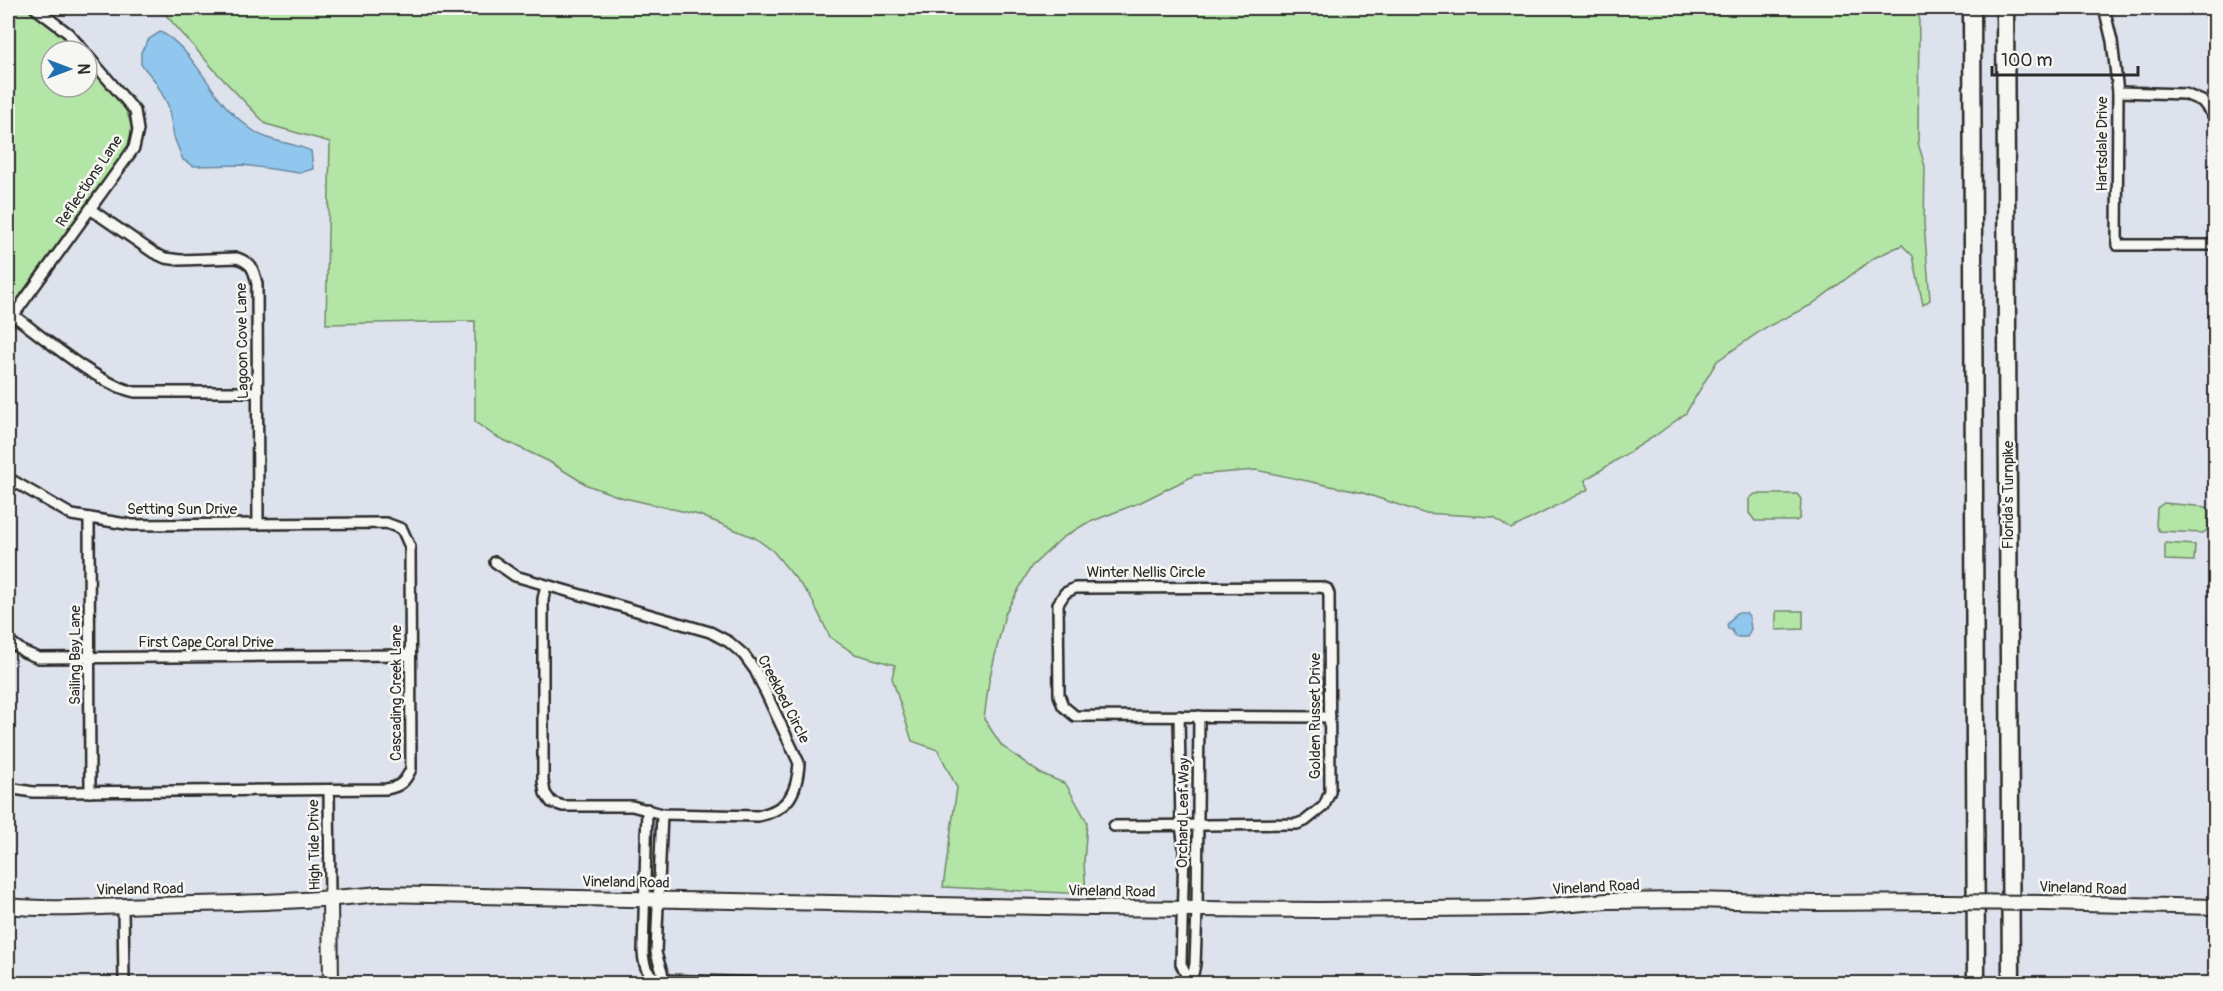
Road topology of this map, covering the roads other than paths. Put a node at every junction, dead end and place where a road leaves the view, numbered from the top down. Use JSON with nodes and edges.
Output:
{"nodes":[{"id":1,"x":35,"y":8,"type":"edge"},
{"id":2,"x":1972,"y":8,"type":"edge"},
{"id":3,"x":2006,"y":8,"type":"edge"},
{"id":4,"x":2104,"y":8,"type":"edge"},
{"id":5,"x":73,"y":39,"type":"edge"},
{"id":6,"x":99,"y":69,"type":"edge"},
{"id":7,"x":2118,"y":92,"type":"junction"},
{"id":8,"x":2216,"y":119,"type":"edge"},
{"id":9,"x":90,"y":209,"type":"junction"},
{"id":10,"x":2216,"y":245,"type":"edge"},
{"id":11,"x":10,"y":319,"type":"edge"},
{"id":12,"x":258,"y":392,"type":"junction"},
{"id":13,"x":8,"y":478,"type":"edge"},
{"id":14,"x":89,"y":518,"type":"junction"},
{"id":15,"x":258,"y":524,"type":"junction"},
{"id":16,"x":495,"y":562,"type":"dead end"},
{"id":17,"x":546,"y":585,"type":"junction"},
{"id":18,"x":1327,"y":589,"type":"joint"},
{"id":19,"x":8,"y":640,"type":"edge"},
{"id":20,"x":410,"y":655,"type":"junction"},
{"id":21,"x":90,"y":658,"type":"junction"},
{"id":22,"x":1179,"y":716,"type":"junction"},
{"id":23,"x":1199,"y":716,"type":"junction"},
{"id":24,"x":1330,"y":717,"type":"junction"},
{"id":25,"x":8,"y":788,"type":"edge"},
{"id":26,"x":329,"y":790,"type":"junction"},
{"id":27,"x":90,"y":792,"type":"junction"},
{"id":28,"x":647,"y":809,"type":"junction"},
{"id":29,"x":663,"y":814,"type":"junction"},
{"id":30,"x":1180,"y":825,"type":"junction"},
{"id":31,"x":1114,"y":826,"type":"dead end"},
{"id":32,"x":1199,"y":826,"type":"junction"},
{"id":33,"x":1183,"y":858,"type":"junction"},
{"id":34,"x":1197,"y":858,"type":"junction"},
{"id":35,"x":645,"y":898,"type":"junction"},
{"id":36,"x":330,"y":899,"type":"junction"},
{"id":37,"x":659,"y":899,"type":"junction"},
{"id":38,"x":8,"y":906,"type":"edge"},
{"id":39,"x":123,"y":906,"type":"junction"},
{"id":40,"x":2216,"y":907,"type":"edge"},
{"id":41,"x":1182,"y":909,"type":"junction"},
{"id":42,"x":1197,"y":910,"type":"junction"},
{"id":43,"x":643,"y":952,"type":"junction"},
{"id":44,"x":656,"y":952,"type":"junction"},
{"id":45,"x":1181,"y":953,"type":"junction"},
{"id":46,"x":1196,"y":953,"type":"junction"},
{"id":47,"x":664,"y":980,"type":"junction"},
{"id":48,"x":706,"y":983,"type":"edge"},
{"id":49,"x":124,"y":984,"type":"edge"},
{"id":50,"x":331,"y":984,"type":"edge"},
{"id":51,"x":798,"y":984,"type":"edge"},
{"id":52,"x":1190,"y":984,"type":"edge"},
{"id":53,"x":1474,"y":984,"type":"edge"},
{"id":54,"x":1480,"y":984,"type":"edge"},
{"id":55,"x":1976,"y":984,"type":"edge"},
{"id":56,"x":2011,"y":984,"type":"edge"}],
"edges":[{"from":1,"to":5,"type":"street"},
{"from":2,"to":55,"type":"highway"},
{"from":3,"to":56,"type":"highway","name":"Florida's Turnpike"},
{"from":4,"to":7,"type":"street","name":"Hartsdale Drive"},
{"from":6,"to":9,"type":"street","name":"Reflections Lane"},
{"from":7,"to":8,"type":"street"},
{"from":7,"to":10,"type":"street","name":"Hartsdale Drive"},
{"from":9,"to":11,"type":"street","name":"Reflections Lane"},
{"from":9,"to":12,"type":"street","name":"Lagoon Cove Lane"},
{"from":11,"to":12,"type":"street"},
{"from":12,"to":15,"type":"street","name":"Lagoon Cove Lane"},
{"from":13,"to":14,"type":"street","name":"Setting Sun Drive"},
{"from":14,"to":15,"type":"street","name":"Setting Sun Drive"},
{"from":14,"to":21,"type":"street","name":"Sailing Bay Lane"},
{"from":15,"to":20,"type":"street","name":"Cascading Creek Lane"},
{"from":16,"to":17,"type":"street","name":"Creekbed Circle"},
{"from":17,"to":28,"type":"street","name":"Creekbed Circle"},
{"from":17,"to":29,"type":"street","name":"Creekbed Circle"},
{"from":18,"to":22,"type":"street","name":"Winter Nellis Circle"},
{"from":18,"to":24,"type":"street","name":"Golden Russet Drive"},
{"from":19,"to":21,"type":"street","name":"First Cape Coral Drive"},
{"from":20,"to":21,"type":"street","name":"First Cape Coral Drive"},
{"from":20,"to":26,"type":"street","name":"Cascading Creek Lane"},
{"from":21,"to":27,"type":"street","name":"Sailing Bay Lane"},
{"from":22,"to":23,"type":"street","name":"Winter Nellis Circle"},
{"from":22,"to":30,"type":"street","name":"Orchard Leaf Way"},
{"from":23,"to":24,"type":"street","name":"Winter Nellis Circle"},
{"from":23,"to":32,"type":"street","name":"Orchard Leaf Way"},
{"from":24,"to":32,"type":"street","name":"Golden Russet Drive"},
{"from":25,"to":27,"type":"street","name":"Cascading Creek Lane"},
{"from":26,"to":27,"type":"street","name":"Cascading Creek Lane"},
{"from":26,"to":36,"type":"street","name":"High Tide Drive"},
{"from":28,"to":29,"type":"street","name":"Creekbed Circle"},
{"from":28,"to":35,"type":"street"},
{"from":29,"to":37,"type":"street"},
{"from":30,"to":31,"type":"street","name":"Golden Russet Drive"},
{"from":30,"to":32,"type":"street","name":"Golden Russet Drive"},
{"from":30,"to":33,"type":"street","name":"Orchard Leaf Way"},
{"from":32,"to":34,"type":"street","name":"Orchard Leaf Way"},
{"from":33,"to":34,"type":"street"},
{"from":33,"to":41,"type":"street","name":"Orchard Leaf Way"},
{"from":34,"to":42,"type":"street","name":"Orchard Leaf Way"},
{"from":35,"to":36,"type":"main road","name":"Vineland Road"},
{"from":35,"to":37,"type":"main road","name":"Vineland Road"},
{"from":35,"to":43,"type":"street"},
{"from":36,"to":39,"type":"main road","name":"Vineland Road"},
{"from":36,"to":50,"type":"main road"},
{"from":37,"to":41,"type":"main road","name":"Vineland Road"},
{"from":37,"to":44,"type":"street"},
{"from":38,"to":39,"type":"main road","name":"Vineland Road"},
{"from":39,"to":49,"type":"street"},
{"from":40,"to":42,"type":"main road","name":"Vineland Road","bridge":true},
{"from":41,"to":42,"type":"main road","name":"Vineland Road"},
{"from":41,"to":45,"type":"street","name":"Orchard Leaf Way"},
{"from":42,"to":46,"type":"street","name":"Orchard Leaf Way"},
{"from":43,"to":44,"type":"street"},
{"from":43,"to":47,"type":"street"},
{"from":44,"to":47,"type":"street"},
{"from":45,"to":46,"type":"street"},
{"from":45,"to":52,"type":"street","name":"Orchard Leaf Way"},
{"from":46,"to":52,"type":"street","name":"Orchard Leaf Way"},
{"from":47,"to":48,"type":"street"},
{"from":48,"to":51,"type":"street"},
{"from":53,"to":54,"type":"street"}]}
